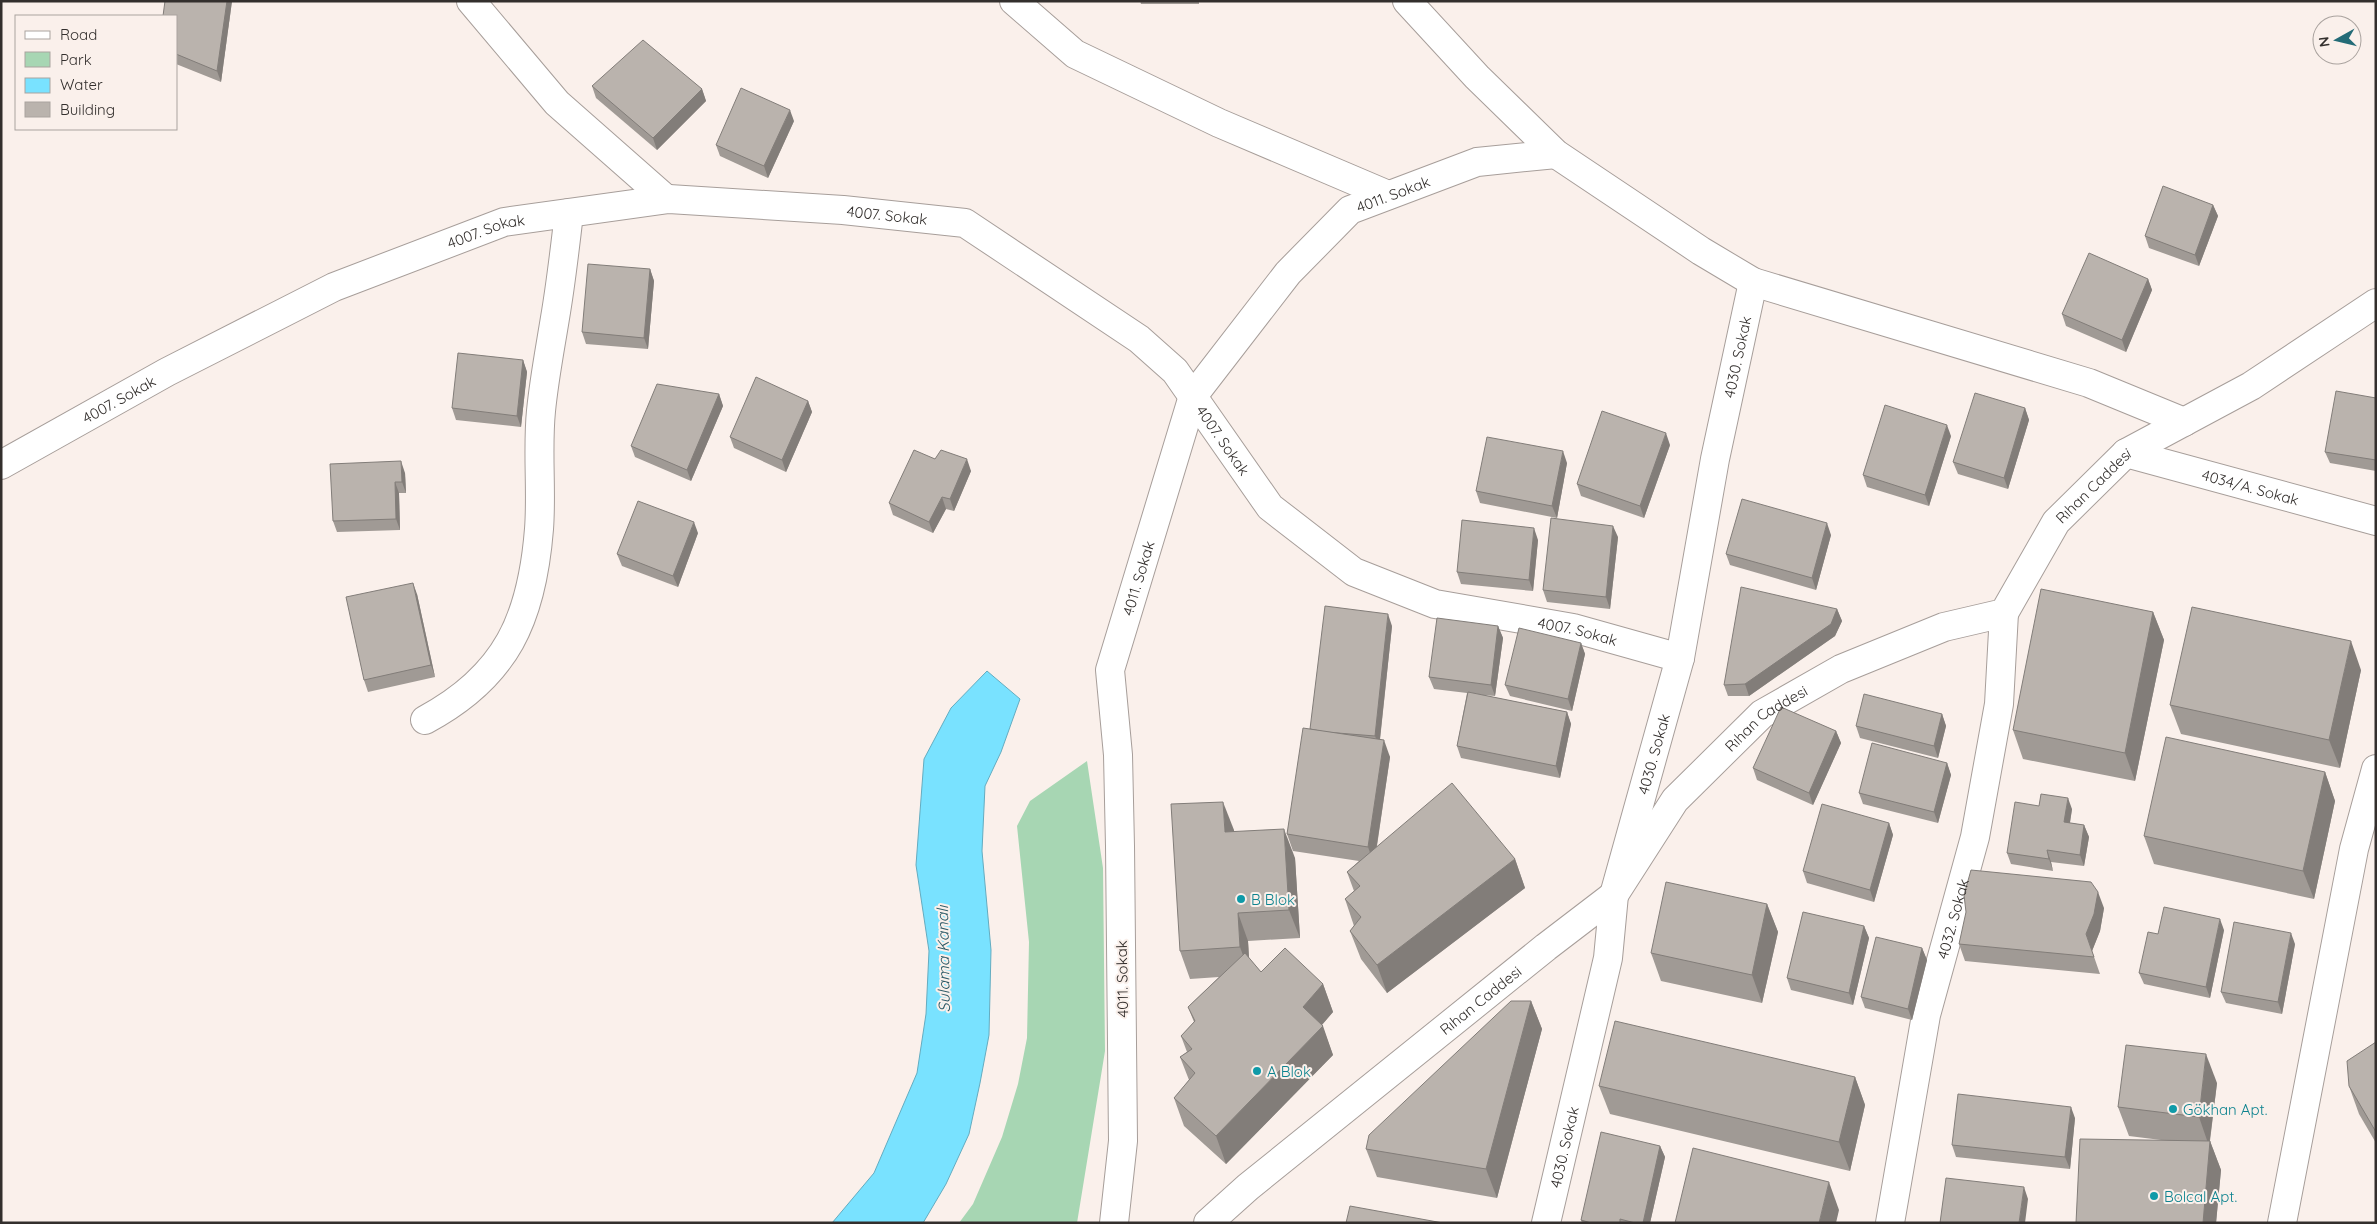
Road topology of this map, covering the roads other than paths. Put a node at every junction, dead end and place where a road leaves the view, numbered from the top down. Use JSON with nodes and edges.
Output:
{"nodes":[{"id":1,"x":471,"y":1,"type":"edge"},
{"id":2,"x":1014,"y":1,"type":"edge"},
{"id":3,"x":1407,"y":1,"type":"edge"},
{"id":4,"x":1556,"y":154,"type":"junction"},
{"id":5,"x":1388,"y":195,"type":"junction"},
{"id":6,"x":666,"y":199,"type":"junction"},
{"id":7,"x":569,"y":213,"type":"junction"},
{"id":8,"x":1753,"y":282,"type":"junction"},
{"id":9,"x":2376,"y":304,"type":"edge"},
{"id":10,"x":1193,"y":396,"type":"junction"},
{"id":11,"x":2184,"y":422,"type":"junction"},
{"id":12,"x":2126,"y":453,"type":"junction"},
{"id":13,"x":1,"y":465,"type":"edge"},
{"id":14,"x":2376,"y":521,"type":"edge"},
{"id":15,"x":2004,"y":613,"type":"junction"},
{"id":16,"x":1680,"y":658,"type":"junction"},
{"id":17,"x":425,"y":720,"type":"dead end"},
{"id":18,"x":2376,"y":770,"type":"edge"},
{"id":19,"x":1614,"y":895,"type":"junction"},
{"id":20,"x":1114,"y":1223,"type":"edge"},
{"id":21,"x":1208,"y":1223,"type":"edge"},
{"id":22,"x":1546,"y":1223,"type":"edge"},
{"id":23,"x":1890,"y":1223,"type":"edge"},
{"id":24,"x":2282,"y":1223,"type":"edge"}],
"edges":[{"from":1,"to":6,"type":"street"},
{"from":2,"to":5,"type":"street"},
{"from":3,"to":4,"type":"street"},
{"from":4,"to":5,"type":"street","name":"4011. Sokak"},
{"from":4,"to":8,"type":"street"},
{"from":5,"to":10,"type":"street","name":"4011. Sokak"},
{"from":6,"to":7,"type":"street","name":"4007. Sokak"},
{"from":6,"to":10,"type":"street","name":"4007. Sokak"},
{"from":7,"to":13,"type":"street","name":"4007. Sokak"},
{"from":7,"to":17,"type":"street"},
{"from":8,"to":11,"type":"street"},
{"from":8,"to":16,"type":"street","name":"4030. Sokak"},
{"from":9,"to":11,"type":"street","name":"Rıhan Caddesi"},
{"from":10,"to":16,"type":"street","name":"4007. Sokak"},
{"from":10,"to":20,"type":"street","name":"4011. Sokak"},
{"from":11,"to":12,"type":"street","name":"Rıhan Caddesi"},
{"from":12,"to":14,"type":"street","name":"4034/A. Sokak"},
{"from":12,"to":15,"type":"street","name":"Rıhan Caddesi"},
{"from":15,"to":19,"type":"street","name":"Rıhan Caddesi"},
{"from":15,"to":23,"type":"street","name":"4032. Sokak"},
{"from":16,"to":19,"type":"street","name":"4030. Sokak"},
{"from":18,"to":24,"type":"street"},
{"from":19,"to":21,"type":"street","name":"Rıhan Caddesi"},
{"from":19,"to":22,"type":"street","name":"4030. Sokak"}]}
